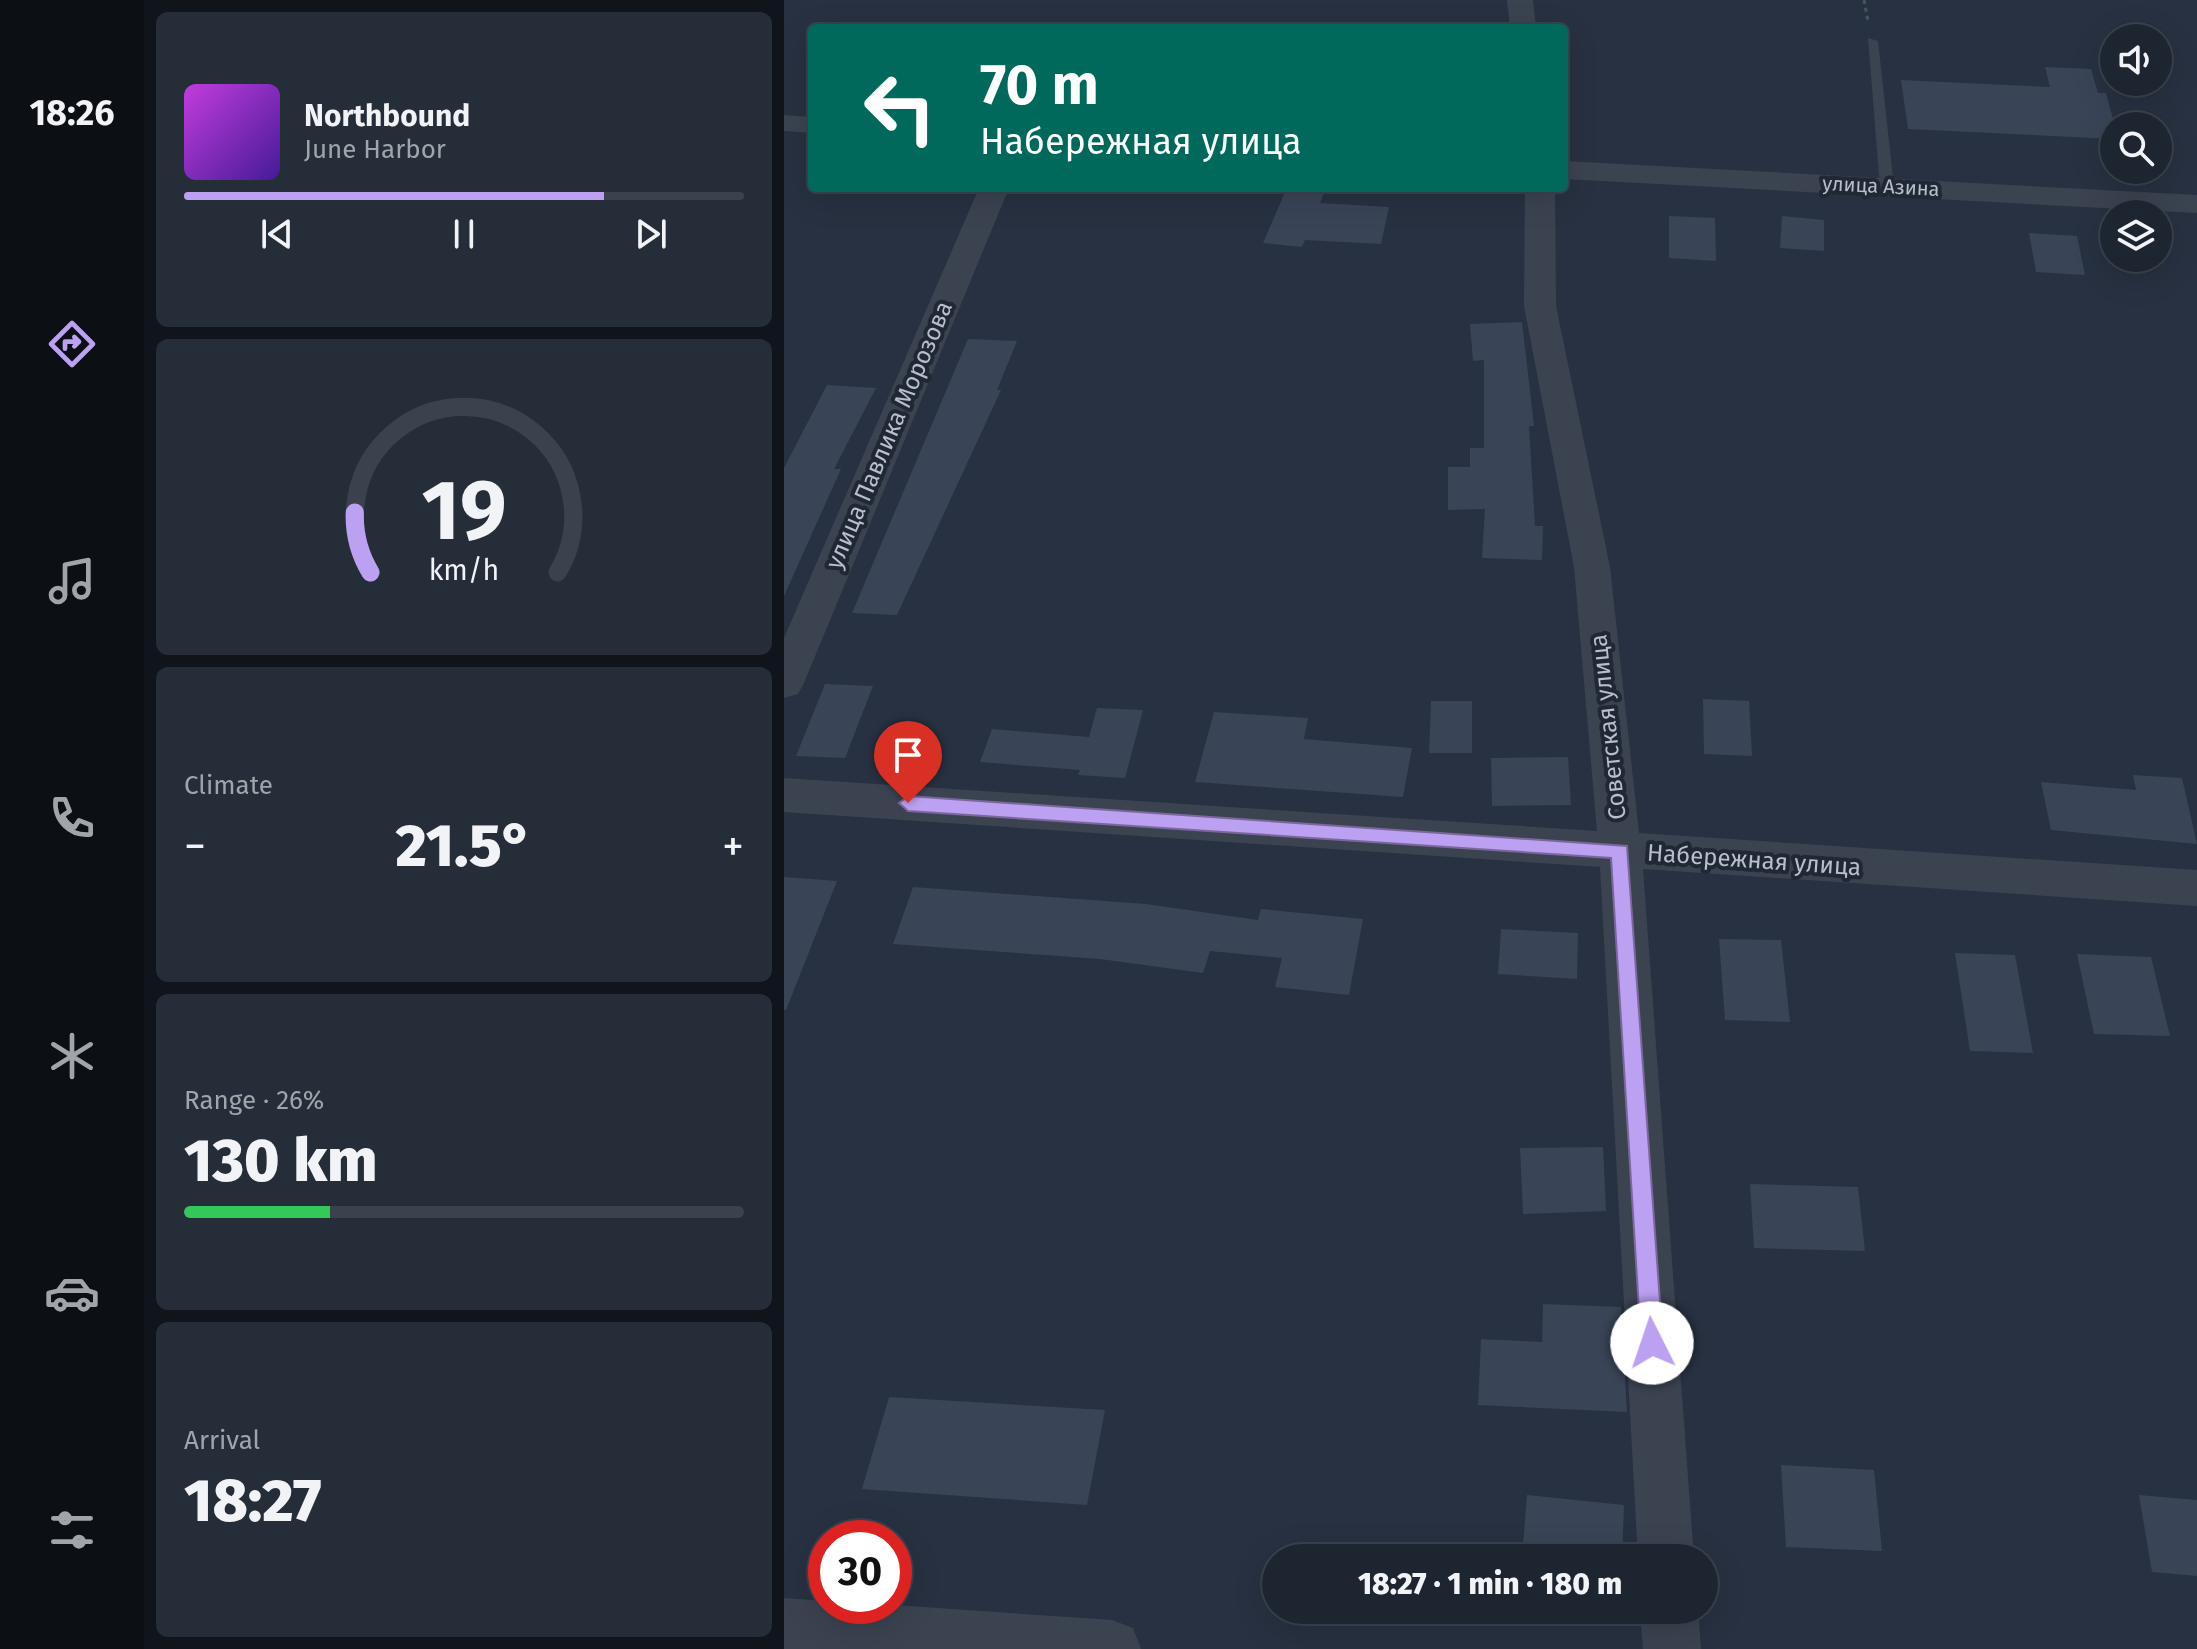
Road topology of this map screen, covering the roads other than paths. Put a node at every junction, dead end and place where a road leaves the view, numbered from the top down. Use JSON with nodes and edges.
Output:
{"nodes":[{"id":1,"x":1520,"y":0,"type":"edge"},
{"id":2,"x":1523,"y":24,"type":"edge"},
{"id":3,"x":1872,"y":41,"type":"dead end"},
{"id":4,"x":784,"y":123,"type":"edge"},
{"id":5,"x":808,"y":125,"type":"edge"},
{"id":6,"x":1568,"y":170,"type":"edge"},
{"id":7,"x":1887,"y":187,"type":"junction"},
{"id":8,"x":992,"y":192,"type":"edge"},
{"id":9,"x":1540,"y":192,"type":"edge"},
{"id":10,"x":2197,"y":204,"type":"edge"},
{"id":11,"x":784,"y":683,"type":"edge"},
{"id":12,"x":784,"y":795,"type":"edge"},
{"id":13,"x":1620,"y":851,"type":"junction"},
{"id":14,"x":2197,"y":888,"type":"edge"},
{"id":15,"x":1665,"y":1544,"type":"edge"},
{"id":16,"x":1670,"y":1624,"type":"edge"},
{"id":17,"x":784,"y":1627,"type":"edge"},
{"id":18,"x":1112,"y":1649,"type":"edge"},
{"id":19,"x":1672,"y":1649,"type":"edge"}],
"edges":[{"from":1,"to":2,"type":"street"},
{"from":3,"to":7,"type":"lane"},
{"from":4,"to":5,"type":"street"},
{"from":6,"to":7,"type":"street","name":"улица Азина"},
{"from":7,"to":10,"type":"street","name":"улица Азина"},
{"from":8,"to":11,"type":"street","name":"улица Павлика Морозова"},
{"from":9,"to":13,"type":"street","name":"Советская улица"},
{"from":12,"to":13,"type":"street","name":"Набережная улица"},
{"from":13,"to":14,"type":"street","name":"Набережная улица"},
{"from":13,"to":15,"type":"street","name":"Советская улица"},
{"from":16,"to":19,"type":"street"},
{"from":17,"to":18,"type":"street"}]}
